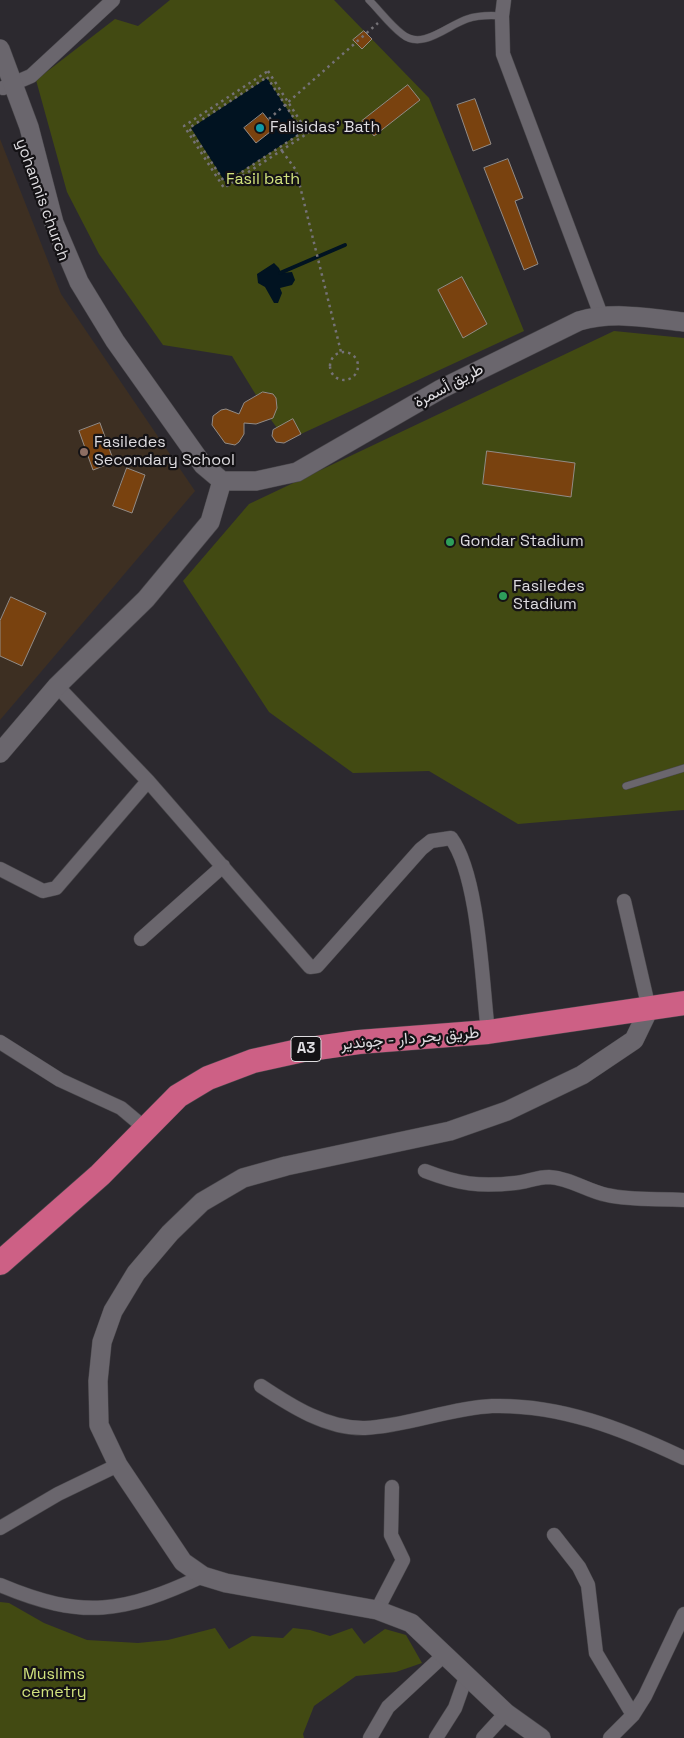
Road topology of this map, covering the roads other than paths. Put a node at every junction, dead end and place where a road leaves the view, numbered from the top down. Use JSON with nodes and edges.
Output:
{"nodes":[{"id":1,"x":113,"y":0,"type":"edge"},
{"id":2,"x":369,"y":0,"type":"edge"},
{"id":3,"x":504,"y":0,"type":"edge"},
{"id":4,"x":502,"y":16,"type":"junction"},
{"id":5,"x":0,"y":49,"type":"edge"},
{"id":6,"x":6,"y":83,"type":"edge"},
{"id":7,"x":600,"y":315,"type":"junction"},
{"id":8,"x":684,"y":322,"type":"edge"},
{"id":9,"x":222,"y":481,"type":"junction"},
{"id":10,"x":57,"y":686,"type":"junction"},
{"id":11,"x":0,"y":753,"type":"edge"},
{"id":12,"x":684,"y":768,"type":"edge"},
{"id":13,"x":148,"y":781,"type":"junction"},
{"id":14,"x":626,"y":786,"type":"dead end"},
{"id":15,"x":223,"y":866,"type":"junction"},
{"id":16,"x":0,"y":868,"type":"edge"},
{"id":17,"x":624,"y":901,"type":"dead end"},
{"id":18,"x":140,"y":939,"type":"dead end"},
{"id":19,"x":684,"y":1003,"type":"edge"},
{"id":20,"x":649,"y":1009,"type":"junction"},
{"id":21,"x":488,"y":1032,"type":"junction"},
{"id":22,"x":0,"y":1042,"type":"edge"},
{"id":23,"x":146,"y":1129,"type":"junction"},
{"id":24,"x":425,"y":1171,"type":"dead end"},
{"id":25,"x":684,"y":1200,"type":"edge"},
{"id":26,"x":0,"y":1263,"type":"edge"},
{"id":27,"x":262,"y":1386,"type":"dead end"},
{"id":28,"x":684,"y":1458,"type":"edge"},
{"id":29,"x":118,"y":1465,"type":"junction"},
{"id":30,"x":392,"y":1487,"type":"dead end"},
{"id":31,"x":0,"y":1528,"type":"edge"},
{"id":32,"x":554,"y":1535,"type":"dead end"},
{"id":33,"x":203,"y":1576,"type":"junction"},
{"id":34,"x":0,"y":1585,"type":"edge"},
{"id":35,"x":377,"y":1610,"type":"junction"},
{"id":36,"x":684,"y":1614,"type":"edge"},
{"id":37,"x":444,"y":1655,"type":"junction"},
{"id":38,"x":466,"y":1677,"type":"junction"},
{"id":39,"x":506,"y":1713,"type":"junction"},
{"id":40,"x":633,"y":1714,"type":"junction"},
{"id":41,"x":370,"y":1738,"type":"edge"},
{"id":42,"x":436,"y":1738,"type":"edge"},
{"id":43,"x":483,"y":1738,"type":"edge"},
{"id":44,"x":540,"y":1738,"type":"edge"},
{"id":45,"x":610,"y":1738,"type":"edge"}],
"edges":[{"from":1,"to":6,"type":"street"},
{"from":2,"to":4,"type":"lane"},
{"from":3,"to":4,"type":"street"},
{"from":4,"to":7,"type":"street"},
{"from":5,"to":6,"type":"street"},
{"from":6,"to":9,"type":"street"},
{"from":7,"to":8,"type":"street","name":"طريق أسمرة"},
{"from":7,"to":9,"type":"street","name":"طريق أسمرة"},
{"from":9,"to":10,"type":"street"},
{"from":10,"to":11,"type":"street"},
{"from":10,"to":13,"type":"street"},
{"from":12,"to":14,"type":"lane"},
{"from":13,"to":15,"type":"street"},
{"from":13,"to":16,"type":"street"},
{"from":15,"to":18,"type":"street"},
{"from":15,"to":21,"type":"street"},
{"from":17,"to":20,"type":"street"},
{"from":19,"to":20,"type":"highway","name":"طريق بحر دار - جوندير","number":"A3"},
{"from":20,"to":21,"type":"highway","name":"طريق بحر دار - جوندير","number":"A3"},
{"from":20,"to":29,"type":"street"},
{"from":21,"to":23,"type":"highway","name":"طريق بحر دار - جوندير","number":"A3"},
{"from":22,"to":23,"type":"street"},
{"from":23,"to":26,"type":"highway","name":"طريق بحر دار - جوندير","number":"A3"},
{"from":24,"to":25,"type":"street"},
{"from":27,"to":28,"type":"street"},
{"from":29,"to":31,"type":"street"},
{"from":29,"to":33,"type":"street"},
{"from":30,"to":35,"type":"street"},
{"from":32,"to":40,"type":"street"},
{"from":33,"to":34,"type":"street"},
{"from":33,"to":35,"type":"street"},
{"from":35,"to":37,"type":"street"},
{"from":36,"to":40,"type":"street"},
{"from":37,"to":38,"type":"street"},
{"from":37,"to":41,"type":"street"},
{"from":38,"to":39,"type":"street"},
{"from":38,"to":42,"type":"street"},
{"from":39,"to":43,"type":"street"},
{"from":39,"to":44,"type":"street"},
{"from":40,"to":45,"type":"street"}]}
